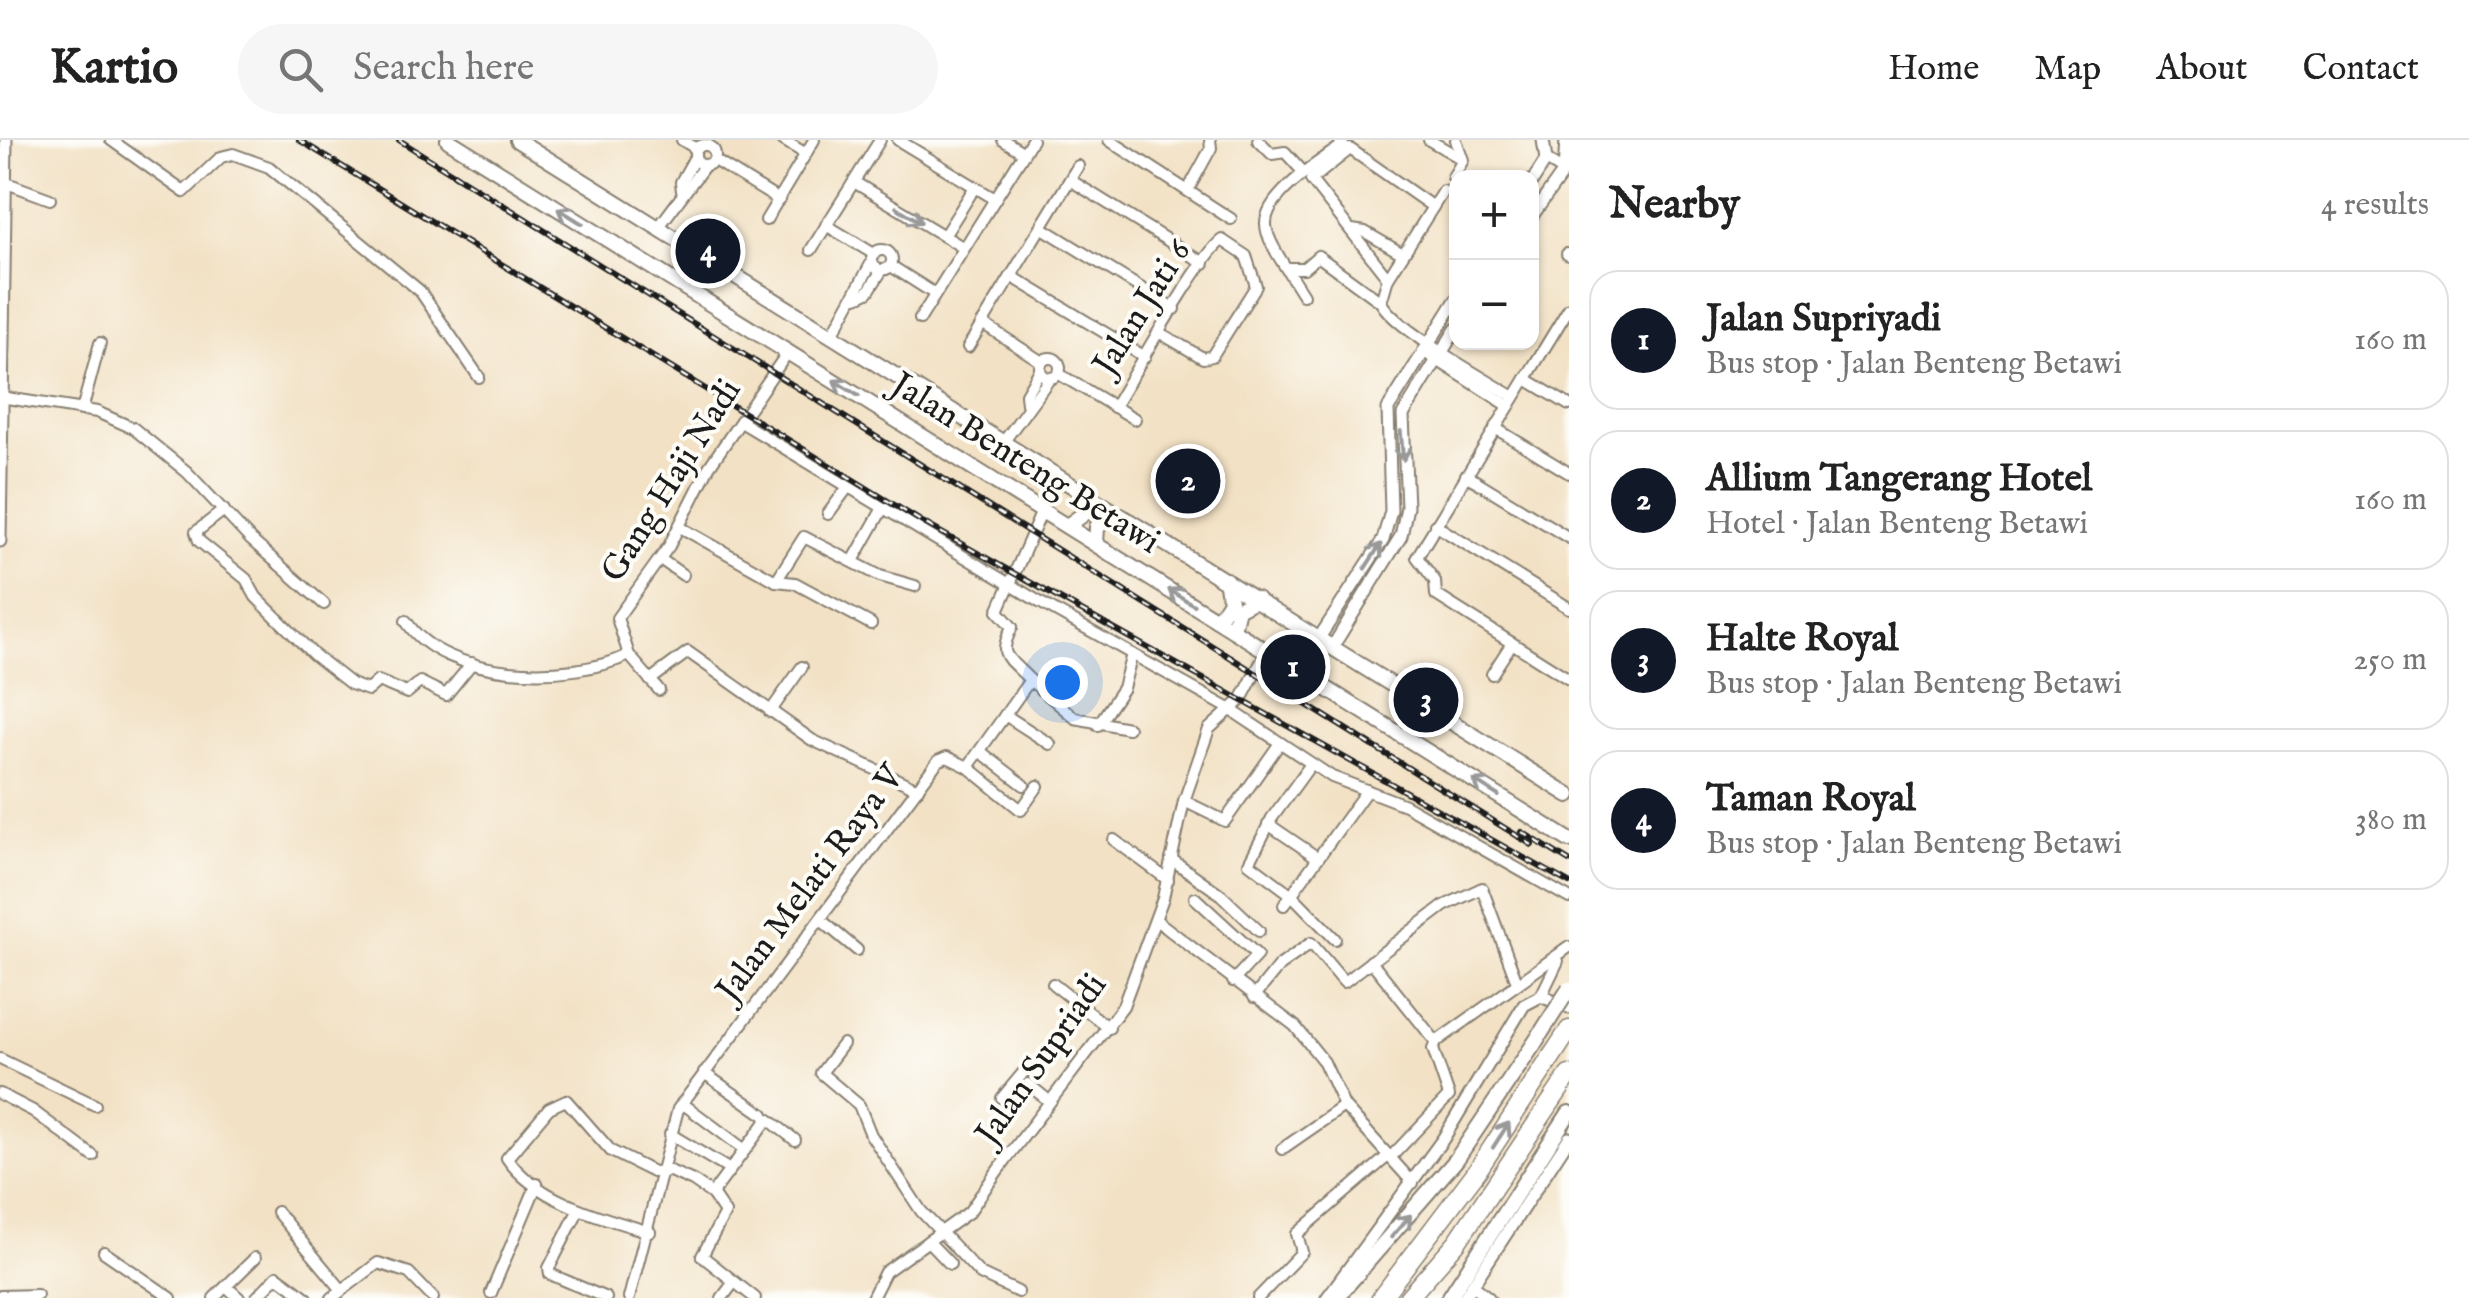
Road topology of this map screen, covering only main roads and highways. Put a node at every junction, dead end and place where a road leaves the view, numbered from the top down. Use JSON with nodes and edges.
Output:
{"nodes":[{"id":1,"x":448,"y":140,"type":"edge"},
{"id":2,"x":517,"y":140,"type":"edge"},
{"id":3,"x":1089,"y":497,"type":"junction"},
{"id":4,"x":1116,"y":513,"type":"junction"},
{"id":5,"x":1067,"y":526,"type":"junction"},
{"id":6,"x":1096,"y":544,"type":"junction"},
{"id":7,"x":1226,"y":580,"type":"junction"},
{"id":8,"x":1257,"y":599,"type":"junction"},
{"id":9,"x":1217,"y":620,"type":"junction"},
{"id":10,"x":1234,"y":630,"type":"junction"},
{"id":11,"x":1569,"y":796,"type":"edge"},
{"id":12,"x":1569,"y":840,"type":"edge"},
{"id":13,"x":1569,"y":990,"type":"edge"},
{"id":14,"x":1569,"y":1030,"type":"edge"},
{"id":15,"x":1569,"y":1075,"type":"edge"},
{"id":16,"x":1569,"y":1114,"type":"edge"},
{"id":17,"x":1336,"y":1298,"type":"edge"},
{"id":18,"x":1381,"y":1298,"type":"edge"},
{"id":19,"x":1408,"y":1298,"type":"edge"},
{"id":20,"x":1449,"y":1298,"type":"edge"}],
"edges":[{"from":5,"to":1,"type":"main road","name":"Jalan Benteng Betawi","one_way":true},
{"from":2,"to":3,"type":"main road","name":"Jalan Benteng Betawi"},
{"from":3,"to":4,"type":"main road","name":"Jalan Benteng Betawi"},
{"from":3,"to":5,"type":"main road"},
{"from":4,"to":6,"type":"main road"},
{"from":4,"to":7,"type":"main road","name":"Jalan Benteng Betawi"},
{"from":5,"to":6,"type":"main road","name":"Jalan Benteng Betawi"},
{"from":9,"to":6,"type":"main road","name":"Jalan Benteng Betawi","one_way":true},
{"from":7,"to":8,"type":"main road","name":"Jalan Benteng Betawi"},
{"from":7,"to":9,"type":"main road"},
{"from":8,"to":10,"type":"main road"},
{"from":8,"to":11,"type":"main road","name":"Jalan Benteng Betawi"},
{"from":9,"to":10,"type":"main road","name":"Jalan Benteng Betawi"},
{"from":12,"to":10,"type":"main road","name":"Jalan Benteng Betawi","one_way":true},
{"from":17,"to":13,"type":"main road","one_way":true,"bridge":true},
{"from":18,"to":14,"type":"highway","one_way":true},
{"from":15,"to":19,"type":"highway"},
{"from":16,"to":20,"type":"main road"}]}
